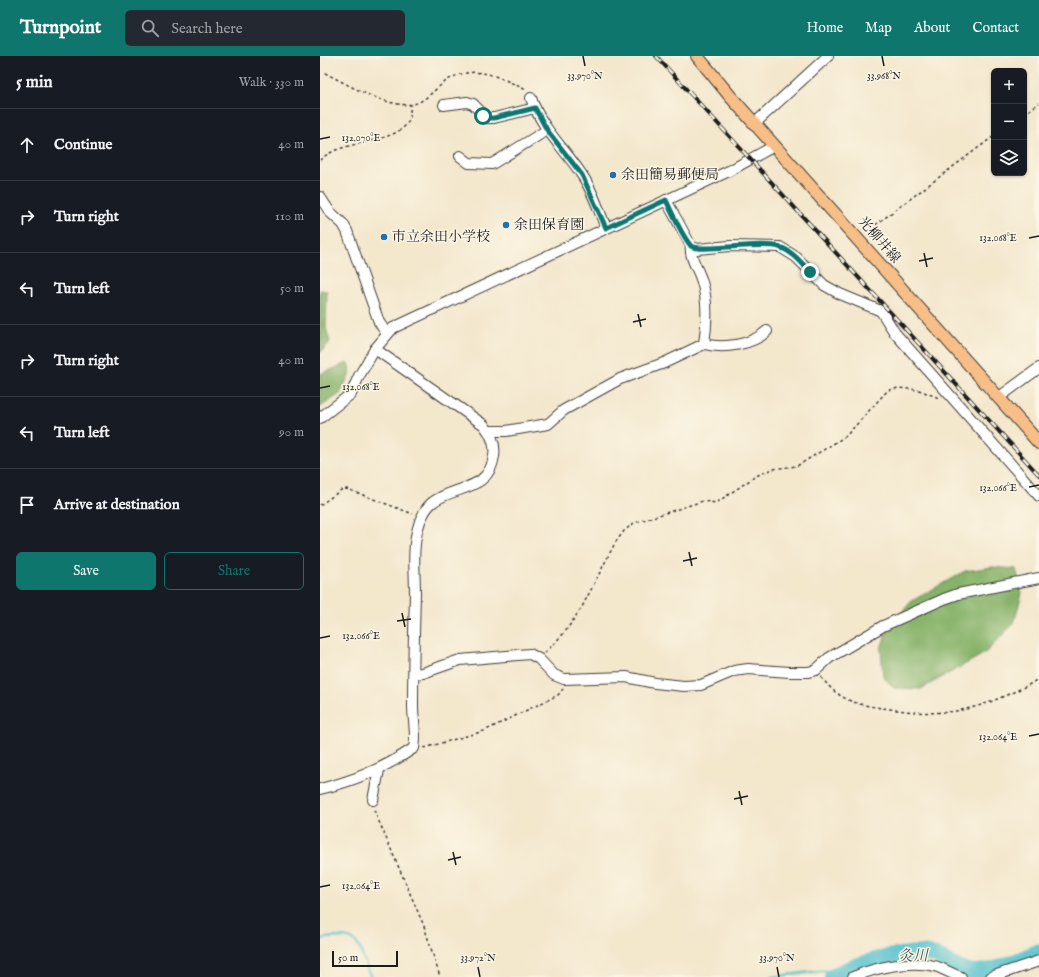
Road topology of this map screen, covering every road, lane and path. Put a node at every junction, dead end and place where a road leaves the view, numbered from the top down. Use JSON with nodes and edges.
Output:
{"nodes":[{"id":1,"x":696,"y":56,"type":"edge"},
{"id":2,"x":828,"y":56,"type":"edge"},
{"id":3,"x":325,"y":73,"type":"dead end"},
{"id":4,"x":531,"y":98,"type":"joint"},
{"id":5,"x":1039,"y":103,"type":"edge"},
{"id":6,"x":410,"y":104,"type":"junction"},
{"id":7,"x":444,"y":106,"type":"dead end"},
{"id":8,"x":535,"y":108,"type":"junction"},
{"id":9,"x":1027,"y":112,"type":"edge"},
{"id":10,"x":754,"y":124,"type":"junction"},
{"id":11,"x":547,"y":130,"type":"junction"},
{"id":12,"x":991,"y":138,"type":"edge"},
{"id":13,"x":774,"y":146,"type":"junction"},
{"id":14,"x":460,"y":156,"type":"dead end"},
{"id":15,"x":320,"y":160,"type":"edge"},
{"id":16,"x":320,"y":197,"type":"edge"},
{"id":17,"x":666,"y":200,"type":"junction"},
{"id":18,"x":606,"y":228,"type":"junction"},
{"id":19,"x":858,"y":238,"type":"junction"},
{"id":20,"x":692,"y":246,"type":"junction"},
{"id":21,"x":767,"y":332,"type":"dead end"},
{"id":22,"x":387,"y":334,"type":"junction"},
{"id":23,"x":704,"y":344,"type":"junction"},
{"id":24,"x":376,"y":349,"type":"junction"},
{"id":25,"x":1039,"y":368,"type":"edge"},
{"id":26,"x":998,"y":398,"type":"junction"},
{"id":27,"x":945,"y":400,"type":"dead end"},
{"id":28,"x":320,"y":418,"type":"edge"},
{"id":29,"x":489,"y":431,"type":"junction"},
{"id":30,"x":1039,"y":443,"type":"edge"},
{"id":31,"x":1039,"y":496,"type":"edge"},
{"id":32,"x":320,"y":505,"type":"edge"},
{"id":33,"x":422,"y":518,"type":"junction"},
{"id":34,"x":1039,"y":578,"type":"edge"},
{"id":35,"x":540,"y":659,"type":"junction"},
{"id":36,"x":816,"y":670,"type":"junction"},
{"id":37,"x":414,"y":674,"type":"junction"},
{"id":38,"x":1039,"y":678,"type":"edge"},
{"id":39,"x":564,"y":679,"type":"junction"},
{"id":40,"x":414,"y":748,"type":"junction"},
{"id":41,"x":380,"y":770,"type":"junction"},
{"id":42,"x":320,"y":789,"type":"edge"},
{"id":43,"x":373,"y":800,"type":"joint"},
{"id":44,"x":1039,"y":961,"type":"edge"},
{"id":45,"x":440,"y":977,"type":"edge"},
{"id":46,"x":853,"y":977,"type":"edge"},
{"id":47,"x":961,"y":977,"type":"edge"},
{"id":48,"x":991,"y":977,"type":"edge"}],
"edges":[{"from":1,"to":10,"type":"main road","name":"光柳井線"},
{"from":2,"to":10,"type":"street"},
{"from":3,"to":6,"type":"path"},
{"from":4,"to":6,"type":"path"},
{"from":4,"to":8,"type":"street"},
{"from":5,"to":9,"type":"path"},
{"from":6,"to":15,"type":"path"},
{"from":7,"to":8,"type":"street"},
{"from":8,"to":11,"type":"street"},
{"from":10,"to":13,"type":"main road","name":"光柳井線"},
{"from":11,"to":14,"type":"street"},
{"from":11,"to":18,"type":"street"},
{"from":12,"to":19,"type":"path"},
{"from":13,"to":17,"type":"street"},
{"from":13,"to":19,"type":"main road","name":"光柳井線"},
{"from":16,"to":22,"type":"street"},
{"from":17,"to":18,"type":"street"},
{"from":17,"to":20,"type":"street"},
{"from":18,"to":22,"type":"street"},
{"from":19,"to":26,"type":"main road","name":"光柳井線"},
{"from":20,"to":23,"type":"street"},
{"from":20,"to":31,"type":"street"},
{"from":21,"to":23,"type":"street"},
{"from":22,"to":24,"type":"street"},
{"from":23,"to":29,"type":"street"},
{"from":24,"to":28,"type":"street"},
{"from":24,"to":29,"type":"street"},
{"from":25,"to":26,"type":"street"},
{"from":26,"to":30,"type":"main road","name":"光柳井線"},
{"from":27,"to":35,"type":"path"},
{"from":29,"to":33,"type":"street"},
{"from":32,"to":33,"type":"path"},
{"from":33,"to":37,"type":"street"},
{"from":34,"to":36,"type":"street"},
{"from":35,"to":37,"type":"street"},
{"from":35,"to":39,"type":"street"},
{"from":36,"to":38,"type":"path"},
{"from":36,"to":39,"type":"street"},
{"from":37,"to":40,"type":"street"},
{"from":39,"to":40,"type":"path"},
{"from":40,"to":41,"type":"street"},
{"from":41,"to":42,"type":"street"},
{"from":41,"to":43,"type":"street"},
{"from":43,"to":45,"type":"path"},
{"from":44,"to":48,"type":"street"},
{"from":46,"to":47,"type":"street"}]}
